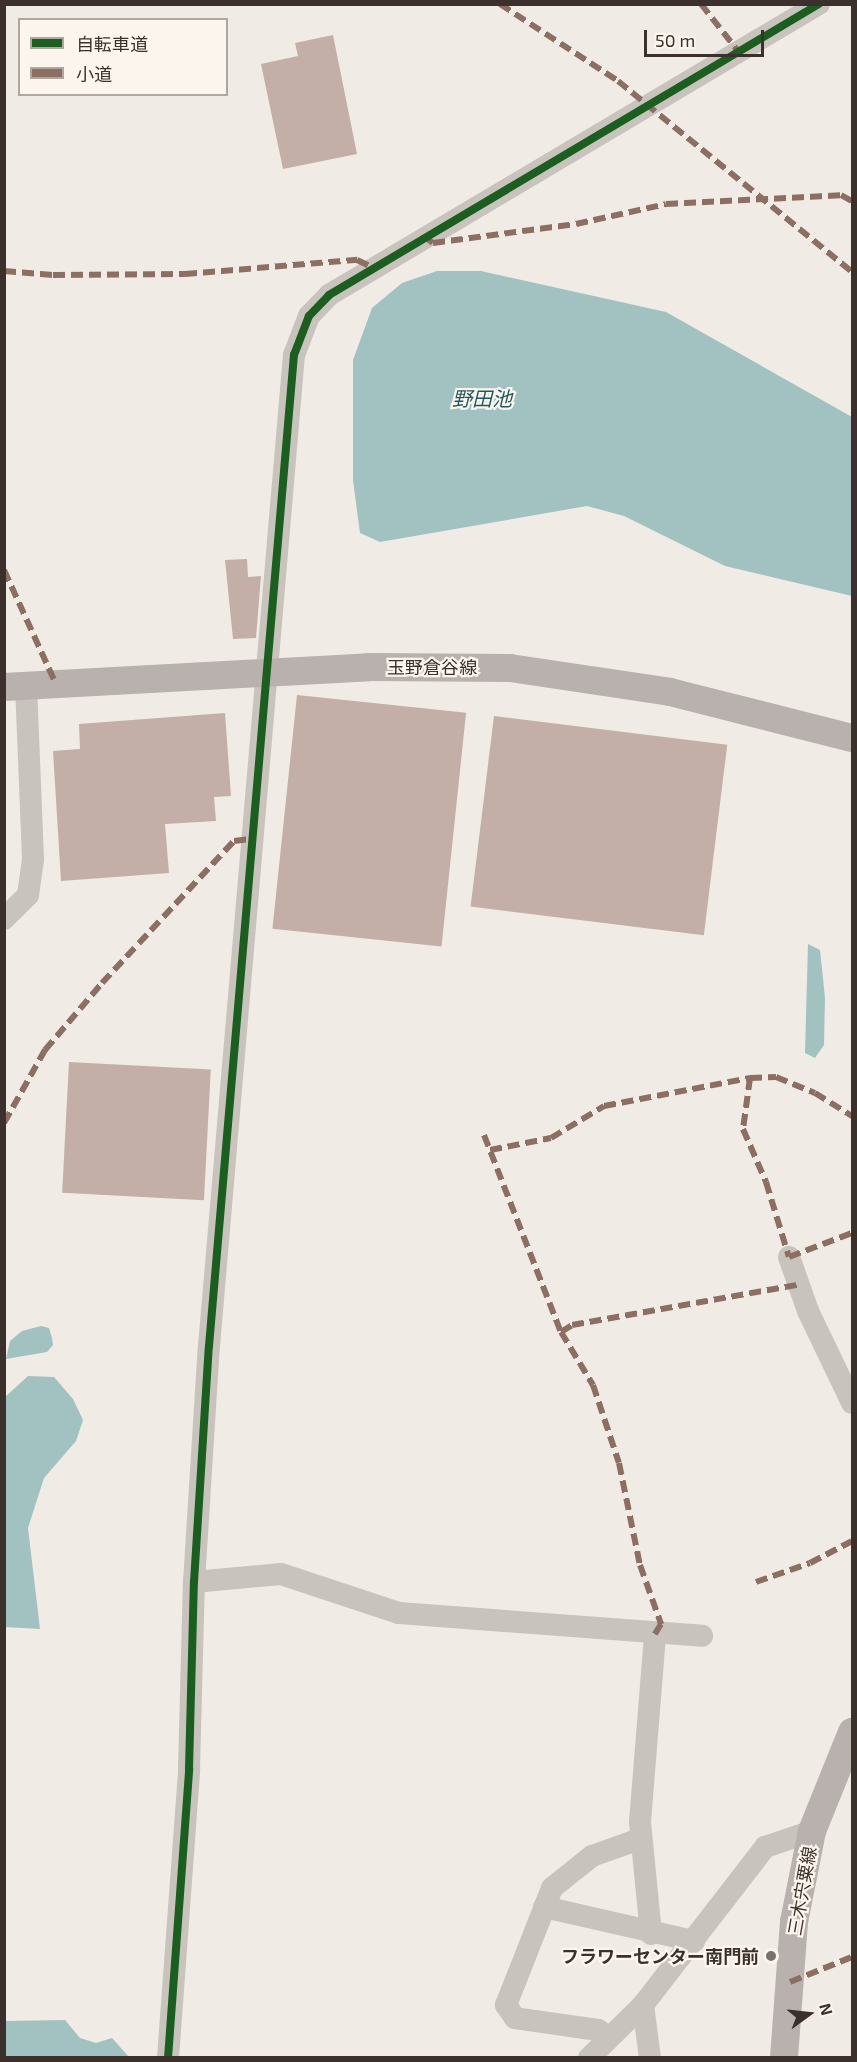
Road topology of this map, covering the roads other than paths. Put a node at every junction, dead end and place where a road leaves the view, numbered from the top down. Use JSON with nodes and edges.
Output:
{"nodes":[{"id":1,"x":819,"y":4,"type":"edge"},
{"id":2,"x":264,"y":672,"type":"junction"},
{"id":3,"x":15,"y":686,"type":"edge"},
{"id":4,"x":852,"y":738,"type":"edge"},
{"id":5,"x":4,"y":920,"type":"edge"},
{"id":6,"x":789,"y":1257,"type":"dead end"},
{"id":7,"x":852,"y":1403,"type":"edge"},
{"id":8,"x":194,"y":1582,"type":"junction"},
{"id":9,"x":655,"y":1634,"type":"junction"},
{"id":10,"x":702,"y":1636,"type":"dead end"},
{"id":11,"x":852,"y":1732,"type":"edge"},
{"id":12,"x":812,"y":1831,"type":"junction"},
{"id":13,"x":640,"y":1839,"type":"junction"},
{"id":14,"x":544,"y":1907,"type":"junction"},
{"id":15,"x":651,"y":1934,"type":"junction"},
{"id":16,"x":694,"y":1941,"type":"junction"},
{"id":17,"x":643,"y":2005,"type":"junction"},
{"id":18,"x":608,"y":2037,"type":"junction"},
{"id":19,"x":168,"y":2058,"type":"edge"},
{"id":20,"x":589,"y":2058,"type":"edge"},
{"id":21,"x":650,"y":2058,"type":"edge"},
{"id":22,"x":784,"y":2058,"type":"edge"}],
"edges":[{"from":1,"to":2,"type":"street"},
{"from":2,"to":3,"type":"main road","name":"玉野倉谷線"},
{"from":2,"to":4,"type":"main road","name":"玉野倉谷線"},
{"from":2,"to":8,"type":"street"},
{"from":3,"to":5,"type":"street"},
{"from":6,"to":7,"type":"street"},
{"from":8,"to":9,"type":"street"},
{"from":8,"to":19,"type":"street"},
{"from":9,"to":10,"type":"street"},
{"from":9,"to":13,"type":"street"},
{"from":11,"to":12,"type":"main road","name":"三木宍粟線"},
{"from":12,"to":16,"type":"street"},
{"from":12,"to":22,"type":"main road","name":"三木宍粟線"},
{"from":13,"to":14,"type":"street"},
{"from":13,"to":15,"type":"street"},
{"from":14,"to":15,"type":"street"},
{"from":14,"to":18,"type":"street"},
{"from":15,"to":16,"type":"street"},
{"from":16,"to":17,"type":"street"},
{"from":17,"to":18,"type":"street"},
{"from":17,"to":21,"type":"street"},
{"from":18,"to":20,"type":"street"}]}
